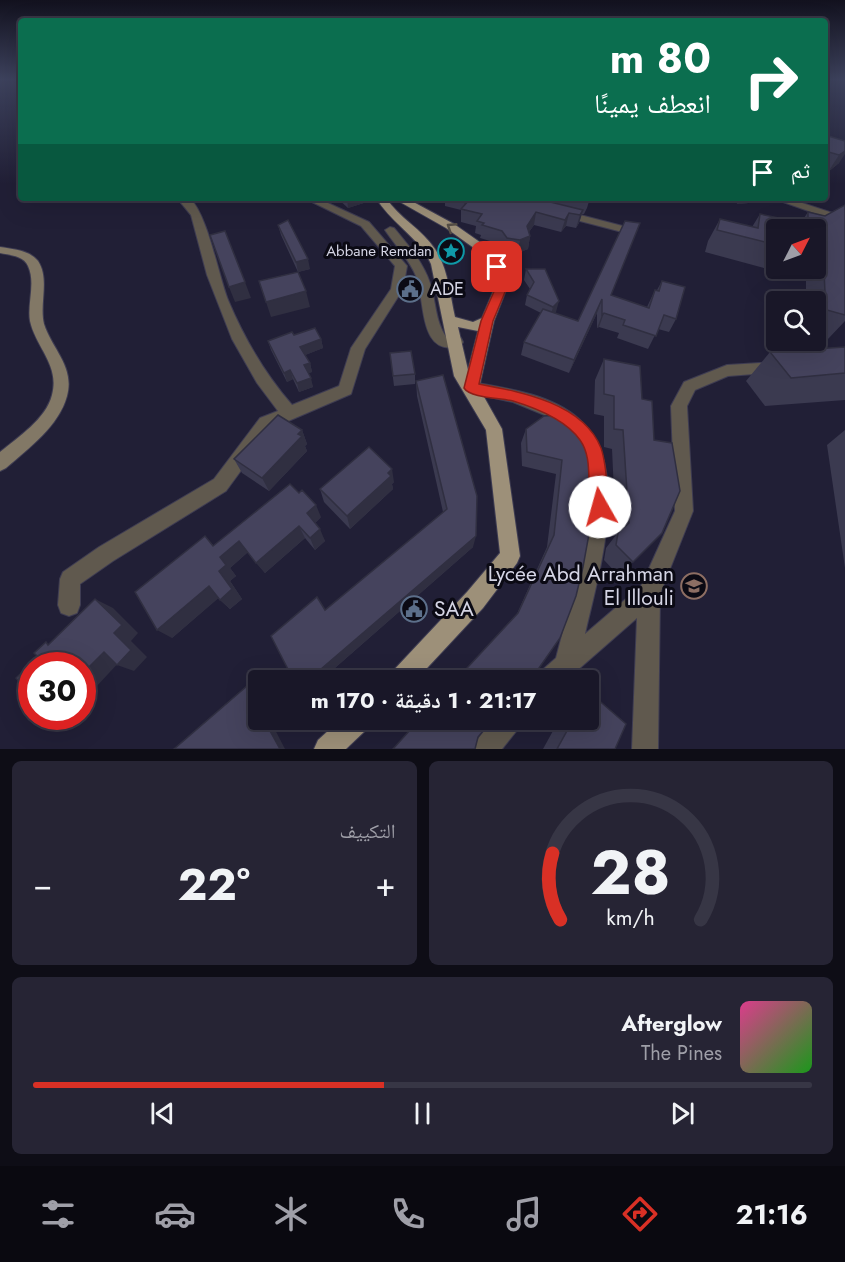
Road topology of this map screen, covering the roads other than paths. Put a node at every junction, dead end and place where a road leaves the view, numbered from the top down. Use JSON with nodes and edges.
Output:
{"nodes":[{"id":1,"x":190,"y":201,"type":"edge"},
{"id":2,"x":315,"y":201,"type":"edge"},
{"id":3,"x":383,"y":201,"type":"edge"},
{"id":4,"x":404,"y":201,"type":"edge"},
{"id":5,"x":786,"y":201,"type":"edge"},
{"id":6,"x":555,"y":212,"type":"edge"},
{"id":7,"x":845,"y":221,"type":"edge"},
{"id":8,"x":390,"y":230,"type":"dead end"},
{"id":9,"x":630,"y":231,"type":"edge"},
{"id":10,"x":0,"y":250,"type":"edge"},
{"id":11,"x":408,"y":265,"type":"junction"},
{"id":12,"x":451,"y":320,"type":"junction"},
{"id":13,"x":487,"y":321,"type":"junction"},
{"id":14,"x":456,"y":342,"type":"junction"},
{"id":15,"x":798,"y":366,"type":"edge"},
{"id":16,"x":471,"y":388,"type":"junction"},
{"id":17,"x":289,"y":413,"type":"junction"},
{"id":18,"x":0,"y":463,"type":"edge"},
{"id":19,"x":649,"y":594,"type":"junction"},
{"id":20,"x":69,"y":605,"type":"dead end"},
{"id":21,"x":566,"y":665,"type":"junction"},
{"id":22,"x":409,"y":670,"type":"edge"},
{"id":23,"x":560,"y":670,"type":"edge"},
{"id":24,"x":347,"y":730,"type":"edge"},
{"id":25,"x":501,"y":730,"type":"edge"},
{"id":26,"x":327,"y":749,"type":"edge"},
{"id":27,"x":486,"y":749,"type":"edge"},
{"id":28,"x":645,"y":749,"type":"edge"}],
"edges":[{"from":1,"to":17,"type":"street"},
{"from":2,"to":11,"type":"street"},
{"from":3,"to":12,"type":"main road"},
{"from":13,"to":4,"type":"main road","one_way":true},
{"from":5,"to":7,"type":"street"},
{"from":6,"to":9,"type":"street"},
{"from":8,"to":11,"type":"street"},
{"from":10,"to":18,"type":"main road"},
{"from":11,"to":14,"type":"street"},
{"from":11,"to":17,"type":"street"},
{"from":12,"to":13,"type":"main road"},
{"from":12,"to":14,"type":"main road"},
{"from":13,"to":16,"type":"main road"},
{"from":14,"to":16,"type":"main road"},
{"from":15,"to":19,"type":"street"},
{"from":16,"to":21,"type":"street"},
{"from":16,"to":22,"type":"main road"},
{"from":17,"to":20,"type":"street"},
{"from":19,"to":21,"type":"street"},
{"from":19,"to":28,"type":"street"},
{"from":21,"to":23,"type":"street"},
{"from":24,"to":26,"type":"main road"},
{"from":25,"to":27,"type":"street"}]}
